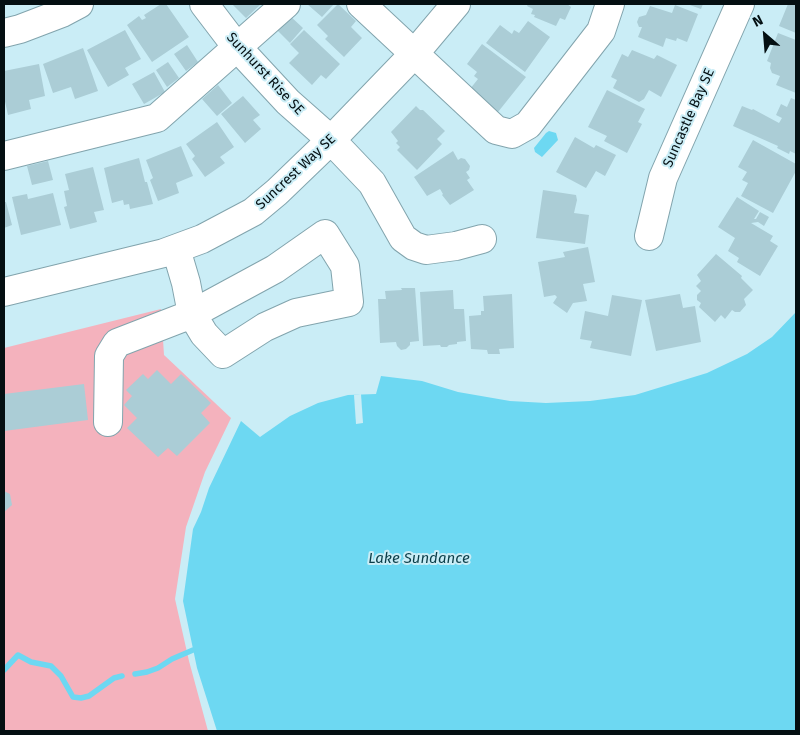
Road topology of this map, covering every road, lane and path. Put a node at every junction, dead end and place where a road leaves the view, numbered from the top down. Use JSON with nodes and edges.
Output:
{"nodes":[{"id":1,"x":79,"y":4,"type":"edge"},
{"id":2,"x":204,"y":4,"type":"edge"},
{"id":3,"x":286,"y":4,"type":"edge"},
{"id":4,"x":361,"y":4,"type":"edge"},
{"id":5,"x":456,"y":4,"type":"edge"},
{"id":6,"x":610,"y":4,"type":"edge"},
{"id":7,"x":740,"y":4,"type":"edge"},
{"id":8,"x":4,"y":33,"type":"edge"},
{"id":9,"x":236,"y":46,"type":"junction"},
{"id":10,"x":414,"y":54,"type":"junction"},
{"id":11,"x":331,"y":140,"type":"junction"},
{"id":12,"x":4,"y":156,"type":"edge"},
{"id":13,"x":649,"y":236,"type":"dead end"},
{"id":14,"x":482,"y":239,"type":"dead end"},
{"id":15,"x":176,"y":250,"type":"junction"},
{"id":16,"x":4,"y":292,"type":"edge"},
{"id":17,"x":192,"y":314,"type":"junction"},
{"id":18,"x":108,"y":422,"type":"dead end"}],
"edges":[{"from":1,"to":8,"type":"street"},
{"from":2,"to":9,"type":"street","name":"Sunhurst Rise SE"},
{"from":3,"to":9,"type":"street"},
{"from":4,"to":10,"type":"street"},
{"from":5,"to":10,"type":"street","name":"Suncrest Way SE"},
{"from":6,"to":10,"type":"street"},
{"from":7,"to":13,"type":"street","name":"Suncastle Bay SE"},
{"from":9,"to":11,"type":"street","name":"Sunhurst Rise SE"},
{"from":9,"to":12,"type":"street"},
{"from":10,"to":11,"type":"street","name":"Suncrest Way SE"},
{"from":11,"to":14,"type":"street","name":"Sunhurst Rise SE"},
{"from":11,"to":15,"type":"street","name":"Suncrest Way SE"},
{"from":15,"to":16,"type":"street","name":"Suncrest Way SE"},
{"from":15,"to":17,"type":"street"},
{"from":17,"to":17,"type":"street"},
{"from":17,"to":18,"type":"street"}]}
